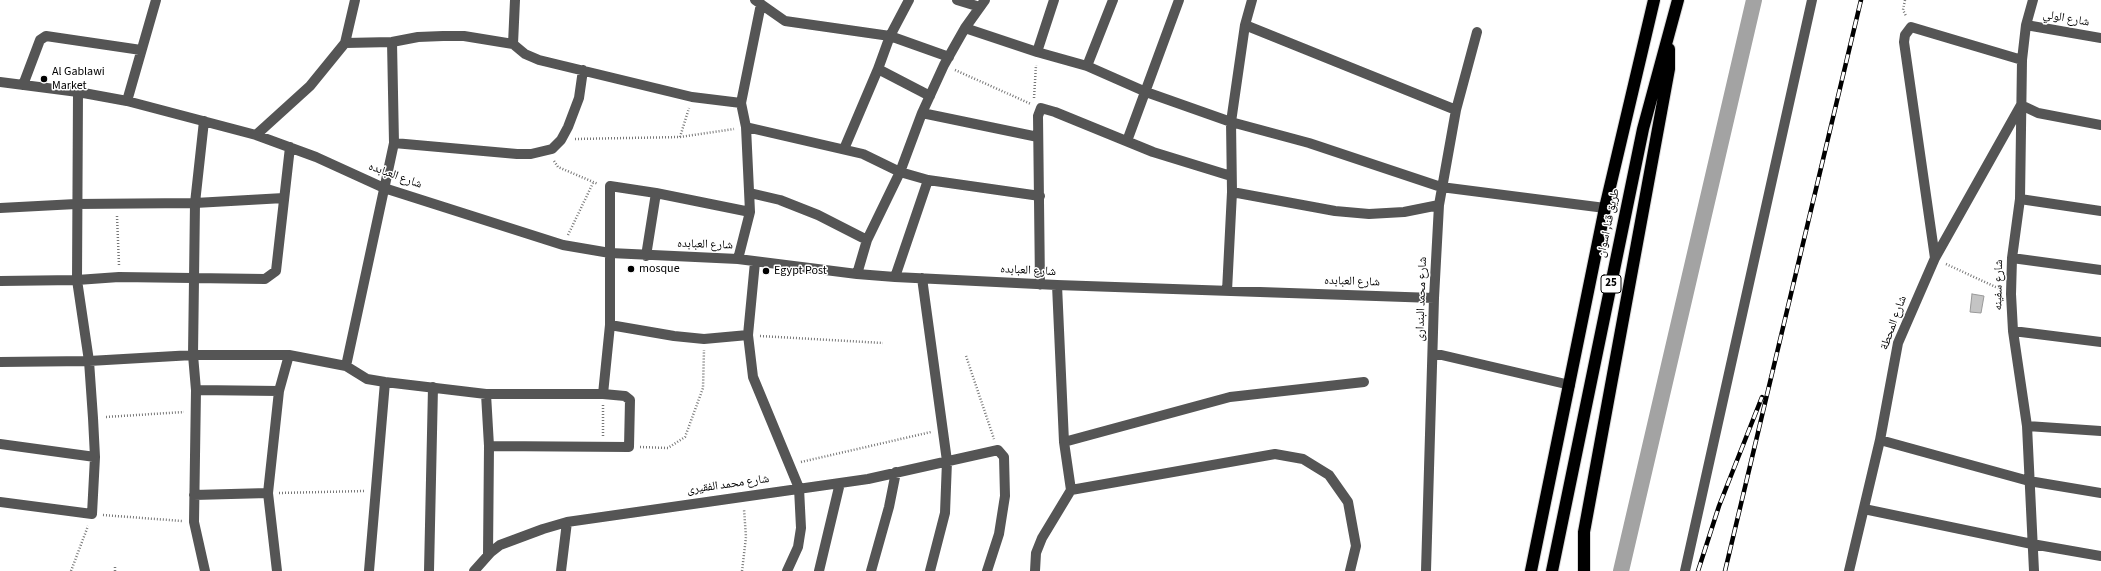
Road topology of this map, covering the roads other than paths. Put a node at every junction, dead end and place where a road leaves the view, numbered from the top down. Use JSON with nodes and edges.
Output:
{"nodes":[{"id":1,"x":155,"y":0,"type":"edge"},
{"id":2,"x":355,"y":0,"type":"edge"},
{"id":3,"x":515,"y":0,"type":"edge"},
{"id":4,"x":909,"y":0,"type":"edge"},
{"id":5,"x":957,"y":0,"type":"edge"},
{"id":6,"x":1054,"y":0,"type":"edge"},
{"id":7,"x":1113,"y":0,"type":"edge"},
{"id":8,"x":1179,"y":0,"type":"edge"},
{"id":9,"x":1252,"y":0,"type":"edge"},
{"id":10,"x":1654,"y":0,"type":"edge"},
{"id":11,"x":1678,"y":0,"type":"edge"},
{"id":12,"x":1812,"y":0,"type":"edge"},
{"id":13,"x":2033,"y":0,"type":"edge"},
{"id":14,"x":758,"y":2,"type":"edge"},
{"id":15,"x":983,"y":3,"type":"edge"},
{"id":16,"x":1245,"y":24,"type":"junction"},
{"id":17,"x":2026,"y":24,"type":"junction"},
{"id":18,"x":965,"y":28,"type":"junction"},
{"id":19,"x":1477,"y":32,"type":"dead end"},
{"id":20,"x":890,"y":36,"type":"junction"},
{"id":21,"x":2101,"y":38,"type":"edge"},
{"id":22,"x":1668,"y":39,"type":"junction"},
{"id":23,"x":392,"y":42,"type":"junction"},
{"id":24,"x":345,"y":43,"type":"junction"},
{"id":25,"x":513,"y":44,"type":"junction"},
{"id":26,"x":141,"y":50,"type":"junction"},
{"id":27,"x":1037,"y":52,"type":"junction"},
{"id":28,"x":2022,"y":60,"type":"junction"},
{"id":29,"x":946,"y":61,"type":"junction"},
{"id":30,"x":1087,"y":66,"type":"junction"},
{"id":31,"x":878,"y":69,"type":"junction"},
{"id":32,"x":583,"y":70,"type":"junction"},
{"id":33,"x":0,"y":82,"type":"edge"},
{"id":34,"x":23,"y":85,"type":"junction"},
{"id":35,"x":78,"y":92,"type":"junction"},
{"id":36,"x":1146,"y":92,"type":"junction"},
{"id":37,"x":930,"y":96,"type":"junction"},
{"id":38,"x":126,"y":101,"type":"junction"},
{"id":39,"x":741,"y":103,"type":"junction"},
{"id":40,"x":2021,"y":105,"type":"junction"},
{"id":41,"x":1456,"y":110,"type":"junction"},
{"id":42,"x":922,"y":113,"type":"junction"},
{"id":43,"x":204,"y":121,"type":"junction"},
{"id":44,"x":1231,"y":122,"type":"junction"},
{"id":45,"x":2101,"y":125,"type":"edge"},
{"id":46,"x":746,"y":127,"type":"junction"},
{"id":47,"x":256,"y":135,"type":"junction"},
{"id":48,"x":1038,"y":137,"type":"junction"},
{"id":49,"x":1128,"y":141,"type":"junction"},
{"id":50,"x":394,"y":143,"type":"junction"},
{"id":51,"x":290,"y":146,"type":"junction"},
{"id":52,"x":844,"y":149,"type":"junction"},
{"id":53,"x":900,"y":172,"type":"junction"},
{"id":54,"x":1231,"y":176,"type":"junction"},
{"id":55,"x":928,"y":180,"type":"junction"},
{"id":56,"x":1441,"y":187,"type":"junction"},
{"id":57,"x":384,"y":188,"type":"junction"},
{"id":58,"x":1232,"y":192,"type":"junction"},
{"id":59,"x":656,"y":193,"type":"junction"},
{"id":60,"x":750,"y":193,"type":"junction"},
{"id":61,"x":1040,"y":196,"type":"junction"},
{"id":62,"x":284,"y":198,"type":"junction"},
{"id":63,"x":2020,"y":199,"type":"junction"},
{"id":64,"x":195,"y":203,"type":"junction"},
{"id":65,"x":76,"y":204,"type":"junction"},
{"id":66,"x":1439,"y":205,"type":"junction"},
{"id":67,"x":0,"y":208,"type":"edge"},
{"id":68,"x":1605,"y":208,"type":"junction"},
{"id":69,"x":2101,"y":210,"type":"edge"},
{"id":70,"x":750,"y":212,"type":"junction"},
{"id":71,"x":867,"y":240,"type":"junction"},
{"id":72,"x":610,"y":253,"type":"junction"},
{"id":73,"x":646,"y":256,"type":"junction"},
{"id":74,"x":1935,"y":258,"type":"junction"},
{"id":75,"x":2012,"y":258,"type":"junction"},
{"id":76,"x":738,"y":259,"type":"junction"},
{"id":77,"x":755,"y":262,"type":"junction"},
{"id":78,"x":2101,"y":270,"type":"edge"},
{"id":79,"x":857,"y":274,"type":"junction"},
{"id":80,"x":895,"y":277,"type":"junction"},
{"id":81,"x":194,"y":278,"type":"junction"},
{"id":82,"x":922,"y":278,"type":"junction"},
{"id":83,"x":77,"y":280,"type":"junction"},
{"id":84,"x":0,"y":281,"type":"edge"},
{"id":85,"x":1040,"y":285,"type":"junction"},
{"id":86,"x":1058,"y":286,"type":"junction"},
{"id":87,"x":1227,"y":291,"type":"junction"},
{"id":88,"x":1434,"y":298,"type":"junction"},
{"id":89,"x":610,"y":325,"type":"junction"},
{"id":90,"x":2013,"y":331,"type":"junction"},
{"id":91,"x":748,"y":335,"type":"junction"},
{"id":92,"x":2101,"y":342,"type":"edge"},
{"id":93,"x":1433,"y":353,"type":"junction"},
{"id":94,"x":289,"y":354,"type":"junction"},
{"id":95,"x":193,"y":355,"type":"junction"},
{"id":96,"x":88,"y":361,"type":"junction"},
{"id":97,"x":0,"y":362,"type":"edge"},
{"id":98,"x":346,"y":366,"type":"junction"},
{"id":99,"x":385,"y":382,"type":"junction"},
{"id":100,"x":1364,"y":382,"type":"dead end"},
{"id":101,"x":1570,"y":385,"type":"junction"},
{"id":102,"x":433,"y":387,"type":"junction"},
{"id":103,"x":196,"y":390,"type":"junction"},
{"id":104,"x":278,"y":391,"type":"junction"},
{"id":105,"x":486,"y":394,"type":"junction"},
{"id":106,"x":604,"y":394,"type":"junction"},
{"id":107,"x":2027,"y":426,"type":"junction"},
{"id":108,"x":2101,"y":431,"type":"edge"},
{"id":109,"x":1880,"y":440,"type":"junction"},
{"id":110,"x":1064,"y":442,"type":"junction"},
{"id":111,"x":0,"y":444,"type":"edge"},
{"id":112,"x":489,"y":446,"type":"junction"},
{"id":113,"x":94,"y":457,"type":"junction"},
{"id":114,"x":946,"y":461,"type":"junction"},
{"id":115,"x":896,"y":472,"type":"junction"},
{"id":116,"x":2029,"y":481,"type":"junction"},
{"id":117,"x":840,"y":483,"type":"junction"},
{"id":118,"x":798,"y":488,"type":"junction"},
{"id":119,"x":1071,"y":490,"type":"junction"},
{"id":120,"x":268,"y":493,"type":"junction"},
{"id":121,"x":2101,"y":493,"type":"edge"},
{"id":122,"x":194,"y":495,"type":"junction"},
{"id":123,"x":0,"y":502,"type":"edge"},
{"id":124,"x":1864,"y":509,"type":"junction"},
{"id":125,"x":567,"y":522,"type":"junction"},
{"id":126,"x":2032,"y":544,"type":"junction"},
{"id":127,"x":488,"y":556,"type":"junction"},
{"id":128,"x":2101,"y":556,"type":"edge"},
{"id":129,"x":205,"y":571,"type":"edge"},
{"id":130,"x":277,"y":571,"type":"edge"},
{"id":131,"x":369,"y":571,"type":"edge"},
{"id":132,"x":429,"y":571,"type":"edge"},
{"id":133,"x":474,"y":571,"type":"edge"},
{"id":134,"x":561,"y":571,"type":"edge"},
{"id":135,"x":788,"y":571,"type":"edge"},
{"id":136,"x":819,"y":571,"type":"edge"},
{"id":137,"x":871,"y":571,"type":"edge"},
{"id":138,"x":930,"y":571,"type":"edge"},
{"id":139,"x":986,"y":571,"type":"edge"},
{"id":140,"x":1035,"y":571,"type":"edge"},
{"id":141,"x":1350,"y":571,"type":"edge"},
{"id":142,"x":1426,"y":571,"type":"edge"},
{"id":143,"x":1531,"y":571,"type":"edge"},
{"id":144,"x":1552,"y":571,"type":"edge"},
{"id":145,"x":1584,"y":571,"type":"edge"},
{"id":146,"x":1685,"y":571,"type":"edge"},
{"id":147,"x":1849,"y":571,"type":"edge"},
{"id":148,"x":2034,"y":571,"type":"edge"}],
"edges":[{"from":1,"to":26,"type":"street"},
{"from":2,"to":24,"type":"street"},
{"from":3,"to":25,"type":"street"},
{"from":4,"to":20,"type":"street"},
{"from":5,"to":15,"type":"street"},
{"from":6,"to":27,"type":"street"},
{"from":7,"to":30,"type":"street"},
{"from":8,"to":36,"type":"street"},
{"from":9,"to":16,"type":"street"},
{"from":10,"to":68,"type":"highway","name":"طريق قنا, اسوان","number":"25"},
{"from":11,"to":22,"type":"highway","name":"طريق قنا, اسوان","number":"25"},
{"from":12,"to":146,"type":"street"},
{"from":13,"to":17,"type":"street","name":"شارع سفينه"},
{"from":14,"to":20,"type":"street"},
{"from":14,"to":39,"type":"street"},
{"from":15,"to":18,"type":"street"},
{"from":16,"to":41,"type":"street"},
{"from":16,"to":44,"type":"street"},
{"from":17,"to":21,"type":"street","name":"شارع الولي"},
{"from":17,"to":28,"type":"street","name":"شارع سفينه"},
{"from":18,"to":27,"type":"street"},
{"from":18,"to":29,"type":"street"},
{"from":19,"to":41,"type":"street","name":"شارع محمد البندارى"},
{"from":20,"to":29,"type":"street"},
{"from":20,"to":31,"type":"street"},
{"from":22,"to":144,"type":"highway","name":"طريق قنا, اسوان","number":"25"},
{"from":22,"to":145,"type":"highway"},
{"from":23,"to":24,"type":"street"},
{"from":23,"to":25,"type":"street"},
{"from":23,"to":50,"type":"street"},
{"from":24,"to":47,"type":"street"},
{"from":25,"to":32,"type":"street"},
{"from":26,"to":34,"type":"street"},
{"from":26,"to":38,"type":"street"},
{"from":27,"to":30,"type":"street"},
{"from":28,"to":40,"type":"street","name":"شارع سفينه"},
{"from":28,"to":74,"type":"street"},
{"from":29,"to":37,"type":"street"},
{"from":30,"to":36,"type":"street"},
{"from":31,"to":37,"type":"street"},
{"from":31,"to":52,"type":"street"},
{"from":32,"to":39,"type":"street"},
{"from":32,"to":50,"type":"street"},
{"from":33,"to":34,"type":"street","name":"شارع العبابده"},
{"from":34,"to":35,"type":"street","name":"شارع العبابده"},
{"from":35,"to":38,"type":"street","name":"شارع العبابده"},
{"from":35,"to":65,"type":"street"},
{"from":36,"to":44,"type":"street"},
{"from":36,"to":49,"type":"street"},
{"from":37,"to":42,"type":"street"},
{"from":38,"to":43,"type":"street","name":"شارع العبابده"},
{"from":39,"to":46,"type":"street"},
{"from":40,"to":45,"type":"street"},
{"from":40,"to":63,"type":"street","name":"شارع سفينه"},
{"from":40,"to":74,"type":"street","name":"شارع المحطة"},
{"from":41,"to":56,"type":"street","name":"شارع محمد البندارى"},
{"from":42,"to":48,"type":"street"},
{"from":42,"to":53,"type":"street"},
{"from":43,"to":47,"type":"street","name":"شارع العبابده"},
{"from":43,"to":64,"type":"street"},
{"from":44,"to":54,"type":"street"},
{"from":44,"to":56,"type":"street"},
{"from":46,"to":52,"type":"street"},
{"from":46,"to":60,"type":"street"},
{"from":47,"to":51,"type":"street","name":"شارع العبابده"},
{"from":48,"to":49,"type":"street"},
{"from":48,"to":61,"type":"street"},
{"from":49,"to":54,"type":"street"},
{"from":50,"to":57,"type":"street"},
{"from":51,"to":57,"type":"street","name":"شارع العبابده"},
{"from":51,"to":62,"type":"street"},
{"from":52,"to":53,"type":"street"},
{"from":53,"to":55,"type":"street"},
{"from":53,"to":71,"type":"street"},
{"from":54,"to":58,"type":"street"},
{"from":55,"to":61,"type":"street"},
{"from":55,"to":80,"type":"street"},
{"from":56,"to":66,"type":"street","name":"شارع محمد البندارى"},
{"from":56,"to":68,"type":"street"},
{"from":57,"to":72,"type":"street","name":"شارع العبابده"},
{"from":57,"to":98,"type":"street"},
{"from":58,"to":66,"type":"street"},
{"from":58,"to":87,"type":"street"},
{"from":59,"to":70,"type":"street"},
{"from":59,"to":72,"type":"street"},
{"from":59,"to":73,"type":"street"},
{"from":60,"to":70,"type":"street"},
{"from":60,"to":71,"type":"street"},
{"from":61,"to":85,"type":"street"},
{"from":62,"to":64,"type":"street"},
{"from":62,"to":81,"type":"street"},
{"from":63,"to":69,"type":"street"},
{"from":63,"to":75,"type":"street","name":"شارع سفينه"},
{"from":64,"to":65,"type":"street"},
{"from":64,"to":81,"type":"street"},
{"from":65,"to":67,"type":"street"},
{"from":65,"to":83,"type":"street"},
{"from":66,"to":88,"type":"street","name":"شارع محمد البندارى"},
{"from":68,"to":101,"type":"highway","name":"طريق قنا, اسوان","number":"25"},
{"from":70,"to":76,"type":"street"},
{"from":71,"to":79,"type":"street"},
{"from":72,"to":73,"type":"street","name":"شارع العبابده"},
{"from":72,"to":89,"type":"street"},
{"from":73,"to":76,"type":"street","name":"شارع العبابده"},
{"from":74,"to":109,"type":"street","name":"شارع المحطة"},
{"from":75,"to":78,"type":"street"},
{"from":75,"to":90,"type":"street","name":"شارع سفينه"},
{"from":76,"to":77,"type":"street","name":"شارع العبابده"},
{"from":77,"to":79,"type":"street","name":"شارع العبابده"},
{"from":77,"to":91,"type":"street"},
{"from":79,"to":80,"type":"street","name":"شارع العبابده"},
{"from":80,"to":82,"type":"street","name":"شارع العبابده"},
{"from":81,"to":83,"type":"street"},
{"from":81,"to":95,"type":"street"},
{"from":82,"to":85,"type":"street","name":"شارع العبابده"},
{"from":82,"to":114,"type":"street"},
{"from":83,"to":84,"type":"street"},
{"from":83,"to":96,"type":"street"},
{"from":85,"to":86,"type":"street","name":"شارع العبابده"},
{"from":86,"to":87,"type":"street","name":"شارع العبابده"},
{"from":86,"to":110,"type":"street"},
{"from":87,"to":88,"type":"street","name":"شارع العبابده"},
{"from":88,"to":93,"type":"street","name":"شارع محمد البندارى"},
{"from":89,"to":91,"type":"street"},
{"from":89,"to":106,"type":"street"},
{"from":90,"to":92,"type":"street"},
{"from":90,"to":107,"type":"street","name":"شارع سفينه"},
{"from":91,"to":118,"type":"street"},
{"from":93,"to":101,"type":"street"},
{"from":93,"to":142,"type":"street","name":"شارع محمد البندارى"},
{"from":94,"to":95,"type":"street"},
{"from":94,"to":98,"type":"street"},
{"from":94,"to":104,"type":"street"},
{"from":95,"to":96,"type":"street"},
{"from":95,"to":103,"type":"street"},
{"from":96,"to":97,"type":"street"},
{"from":96,"to":113,"type":"street"},
{"from":98,"to":99,"type":"street"},
{"from":99,"to":102,"type":"street"},
{"from":99,"to":131,"type":"street"},
{"from":100,"to":110,"type":"street"},
{"from":101,"to":143,"type":"highway","name":"طريق قنا, اسوان","number":"25"},
{"from":102,"to":105,"type":"street"},
{"from":102,"to":132,"type":"street"},
{"from":103,"to":104,"type":"street"},
{"from":103,"to":122,"type":"street"},
{"from":104,"to":120,"type":"street"},
{"from":105,"to":106,"type":"street"},
{"from":105,"to":112,"type":"street"},
{"from":106,"to":112,"type":"street"},
{"from":107,"to":108,"type":"street"},
{"from":107,"to":116,"type":"street","name":"شارع سفينه"},
{"from":109,"to":116,"type":"street"},
{"from":109,"to":124,"type":"street","name":"شارع المحطة"},
{"from":110,"to":119,"type":"street"},
{"from":111,"to":113,"type":"street"},
{"from":112,"to":127,"type":"street"},
{"from":113,"to":123,"type":"street"},
{"from":114,"to":115,"type":"street","name":"شارع محمد الفقيرى"},
{"from":114,"to":138,"type":"street"},
{"from":114,"to":139,"type":"street","name":"شارع محمد الفقيرى"},
{"from":115,"to":117,"type":"street","name":"شارع محمد الفقيرى"},
{"from":115,"to":137,"type":"street"},
{"from":116,"to":121,"type":"street"},
{"from":116,"to":126,"type":"street","name":"شارع سفينه"},
{"from":117,"to":118,"type":"street","name":"شارع محمد الفقيرى"},
{"from":117,"to":136,"type":"street"},
{"from":118,"to":125,"type":"street","name":"شارع محمد الفقيرى"},
{"from":118,"to":135,"type":"street"},
{"from":119,"to":140,"type":"street"},
{"from":119,"to":141,"type":"street"},
{"from":120,"to":122,"type":"street"},
{"from":120,"to":130,"type":"street"},
{"from":122,"to":129,"type":"street"},
{"from":124,"to":126,"type":"street"},
{"from":124,"to":147,"type":"street","name":"شارع المحطة"},
{"from":125,"to":127,"type":"street","name":"شارع محمد الفقيرى"},
{"from":125,"to":134,"type":"street"},
{"from":126,"to":128,"type":"street"},
{"from":126,"to":148,"type":"street","name":"شارع سفينه"},
{"from":127,"to":133,"type":"street","name":"شارع محمد الفقيرى"}]}
